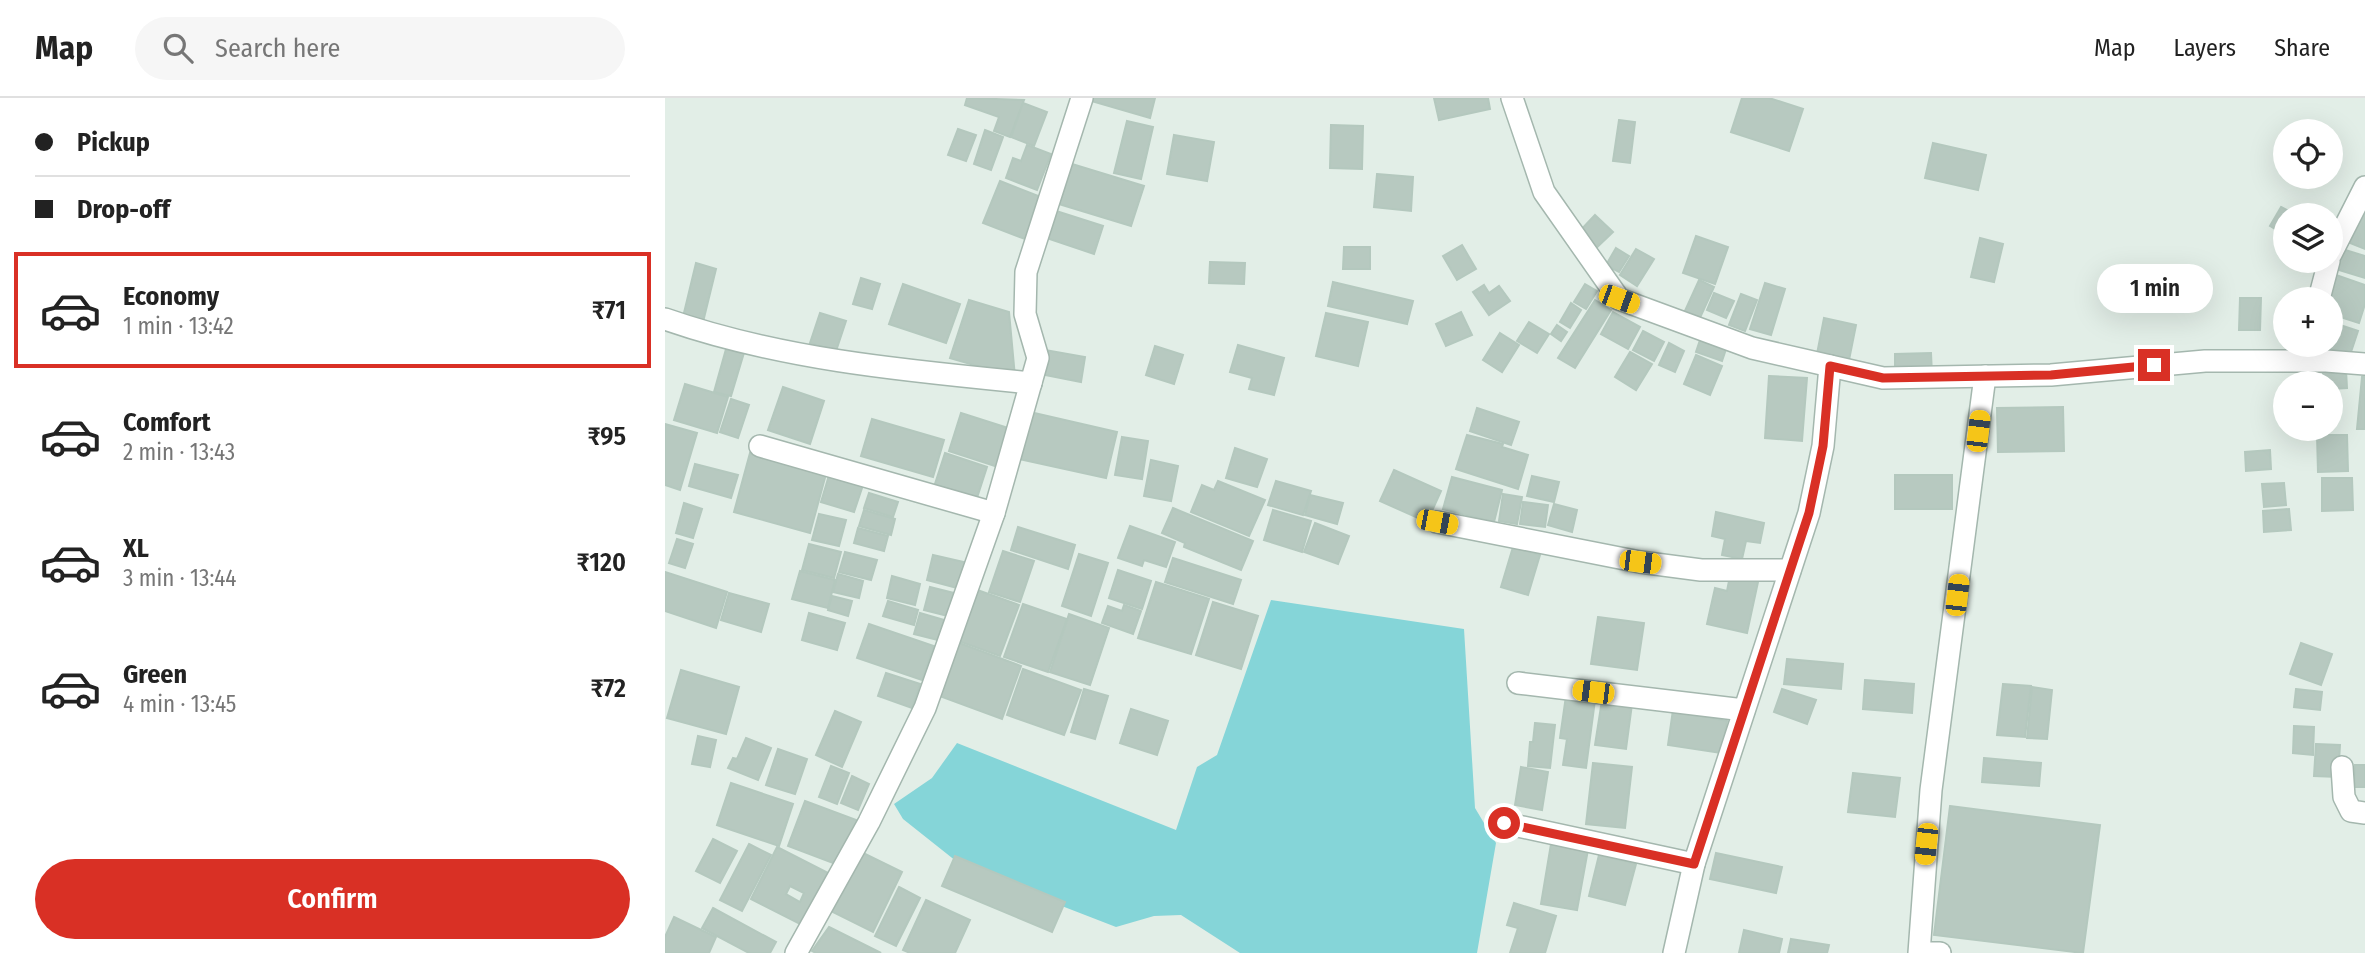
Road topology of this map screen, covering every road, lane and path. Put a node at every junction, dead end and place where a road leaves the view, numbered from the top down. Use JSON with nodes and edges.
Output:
{"nodes":[{"id":1,"x":1083,"y":98,"type":"edge"},
{"id":2,"x":1512,"y":98,"type":"edge"},
{"id":3,"x":2365,"y":187,"type":"edge"},
{"id":4,"x":2343,"y":230,"type":"edge"},
{"id":5,"x":665,"y":319,"type":"edge"},
{"id":6,"x":2273,"y":355,"type":"edge"},
{"id":7,"x":2326,"y":357,"type":"edge"},
{"id":8,"x":2365,"y":364,"type":"edge"},
{"id":9,"x":1830,"y":366,"type":"junction"},
{"id":10,"x":1985,"y":376,"type":"junction"},
{"id":11,"x":1031,"y":383,"type":"junction"},
{"id":12,"x":760,"y":446,"type":"dead end"},
{"id":13,"x":994,"y":513,"type":"junction"},
{"id":14,"x":1437,"y":522,"type":"dead end"},
{"id":15,"x":1790,"y":570,"type":"junction"},
{"id":16,"x":1518,"y":683,"type":"dead end"},
{"id":17,"x":1744,"y":710,"type":"junction"},
{"id":18,"x":2342,"y":766,"type":"dead end"},
{"id":19,"x":2365,"y":813,"type":"edge"},
{"id":20,"x":1504,"y":823,"type":"dead end"},
{"id":21,"x":1694,"y":864,"type":"junction"},
{"id":22,"x":796,"y":953,"type":"edge"},
{"id":23,"x":1674,"y":953,"type":"edge"},
{"id":24,"x":1919,"y":953,"type":"edge"},
{"id":25,"x":1940,"y":953,"type":"edge"}],
"edges":[{"from":1,"to":11,"type":"street"},
{"from":2,"to":9,"type":"street"},
{"from":3,"to":4,"type":"street"},
{"from":5,"to":11,"type":"street"},
{"from":6,"to":10,"type":"street"},
{"from":7,"to":8,"type":"street"},
{"from":9,"to":10,"type":"street"},
{"from":9,"to":15,"type":"street"},
{"from":10,"to":24,"type":"street"},
{"from":11,"to":13,"type":"street"},
{"from":12,"to":13,"type":"street"},
{"from":13,"to":22,"type":"street"},
{"from":14,"to":15,"type":"street"},
{"from":15,"to":17,"type":"street"},
{"from":16,"to":17,"type":"street"},
{"from":17,"to":21,"type":"street"},
{"from":18,"to":19,"type":"street"},
{"from":20,"to":21,"type":"street"},
{"from":21,"to":23,"type":"street"},
{"from":24,"to":25,"type":"street"}]}
